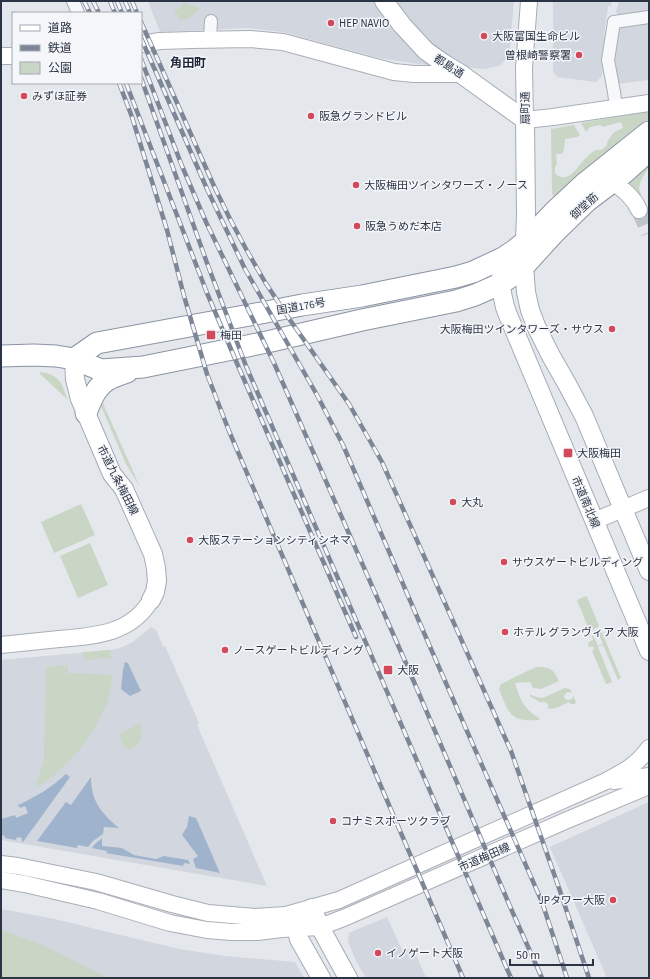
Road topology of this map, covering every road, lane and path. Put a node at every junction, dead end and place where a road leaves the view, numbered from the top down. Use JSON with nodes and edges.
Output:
{"nodes":[{"id":1,"x":73,"y":1,"type":"edge"},
{"id":2,"x":384,"y":1,"type":"edge"},
{"id":3,"x":530,"y":1,"type":"edge"},
{"id":4,"x":78,"y":12,"type":"edge"},
{"id":5,"x":649,"y":17,"type":"edge"},
{"id":6,"x":211,"y":21,"type":"dead end"},
{"id":7,"x":210,"y":40,"type":"junction"},
{"id":8,"x":142,"y":44,"type":"edge"},
{"id":9,"x":1,"y":56,"type":"edge"},
{"id":10,"x":12,"y":56,"type":"edge"},
{"id":11,"x":461,"y":74,"type":"junction"},
{"id":12,"x":649,"y":103,"type":"edge"},
{"id":13,"x":616,"y":108,"type":"junction"},
{"id":14,"x":525,"y":120,"type":"junction"},
{"id":15,"x":649,"y":132,"type":"edge"},
{"id":16,"x":649,"y":152,"type":"edge"},
{"id":17,"x":613,"y":182,"type":"junction"},
{"id":18,"x":639,"y":210,"type":"tunnel mouth"},
{"id":19,"x":526,"y":215,"type":"junction"},
{"id":20,"x":525,"y":242,"type":"junction"},
{"id":21,"x":503,"y":258,"type":"junction"},
{"id":22,"x":524,"y":266,"type":"junction"},
{"id":23,"x":500,"y":284,"type":"junction"},
{"id":24,"x":1,"y":356,"type":"edge"},
{"id":25,"x":74,"y":359,"type":"junction"},
{"id":26,"x":149,"y":366,"type":"junction"},
{"id":27,"x":86,"y":413,"type":"junction"},
{"id":28,"x":649,"y":498,"type":"edge"},
{"id":29,"x":623,"y":510,"type":"junction"},
{"id":30,"x":594,"y":521,"type":"junction"},
{"id":31,"x":649,"y":572,"type":"edge"},
{"id":32,"x":151,"y":600,"type":"joint"},
{"id":33,"x":1,"y":645,"type":"edge"},
{"id":34,"x":649,"y":652,"type":"edge"},
{"id":35,"x":649,"y":748,"type":"edge"},
{"id":36,"x":649,"y":776,"type":"edge"},
{"id":37,"x":604,"y":782,"type":"junction"},
{"id":38,"x":649,"y":786,"type":"edge"},
{"id":39,"x":1,"y":864,"type":"edge"},
{"id":40,"x":1,"y":880,"type":"edge"},
{"id":41,"x":312,"y":908,"type":"junction"},
{"id":42,"x":320,"y":927,"type":"junction"},
{"id":43,"x":296,"y":929,"type":"junction"},
{"id":44,"x":321,"y":978,"type":"edge"},
{"id":45,"x":348,"y":978,"type":"edge"}],
"edges":[{"from":1,"to":4,"type":"street"},
{"from":2,"to":11,"type":"main road","name":"都島通"},
{"from":3,"to":14,"type":"street","name":"扇町通"},
{"from":5,"to":13,"type":"street"},
{"from":6,"to":7,"type":"street"},
{"from":7,"to":8,"type":"street"},
{"from":7,"to":11,"type":"street"},
{"from":9,"to":10,"type":"street"},
{"from":11,"to":14,"type":"main road","name":"都島通"},
{"from":12,"to":13,"type":"street"},
{"from":13,"to":14,"type":"street"},
{"from":14,"to":19,"type":"main road","name":"扇町通"},
{"from":15,"to":20,"type":"highway","name":"御堂筋"},
{"from":16,"to":17,"type":"highway","name":"御堂筋"},
{"from":17,"to":18,"type":"street"},
{"from":17,"to":22,"type":"highway","name":"御堂筋"},
{"from":19,"to":20,"type":"main road","name":"扇町通"},
{"from":19,"to":21,"type":"main road"},
{"from":20,"to":21,"type":"highway","name":"国道176号"},
{"from":20,"to":22,"type":"main road","name":"扇町通"},
{"from":21,"to":23,"type":"main road","name":"市道南北線"},
{"from":21,"to":25,"type":"highway","name":"国道176号"},
{"from":22,"to":23,"type":"highway"},
{"from":22,"to":29,"type":"main road"},
{"from":23,"to":26,"type":"highway"},
{"from":23,"to":30,"type":"main road","name":"市道南北線"},
{"from":24,"to":25,"type":"highway"},
{"from":25,"to":26,"type":"highway"},
{"from":25,"to":27,"type":"main road","name":"市道九条梅田線"},
{"from":26,"to":27,"type":"highway"},
{"from":27,"to":32,"type":"main road","name":"市道九条梅田線"},
{"from":28,"to":29,"type":"street"},
{"from":29,"to":30,"type":"street"},
{"from":29,"to":31,"type":"main road"},
{"from":30,"to":34,"type":"main road","name":"市道南北線"},
{"from":32,"to":33,"type":"street"},
{"from":35,"to":37,"type":"street"},
{"from":36,"to":37,"type":"street"},
{"from":37,"to":41,"type":"street","name":"市道梅田線"},
{"from":38,"to":42,"type":"street","name":"市道梅田線"},
{"from":39,"to":41,"type":"street","name":"市道梅田線"},
{"from":40,"to":43,"type":"street","name":"市道梅田線"},
{"from":41,"to":42,"type":"main road"},
{"from":41,"to":43,"type":"main road"},
{"from":42,"to":43,"type":"street","name":"市道梅田線"},
{"from":42,"to":45,"type":"main road"},
{"from":43,"to":44,"type":"main road"}]}
